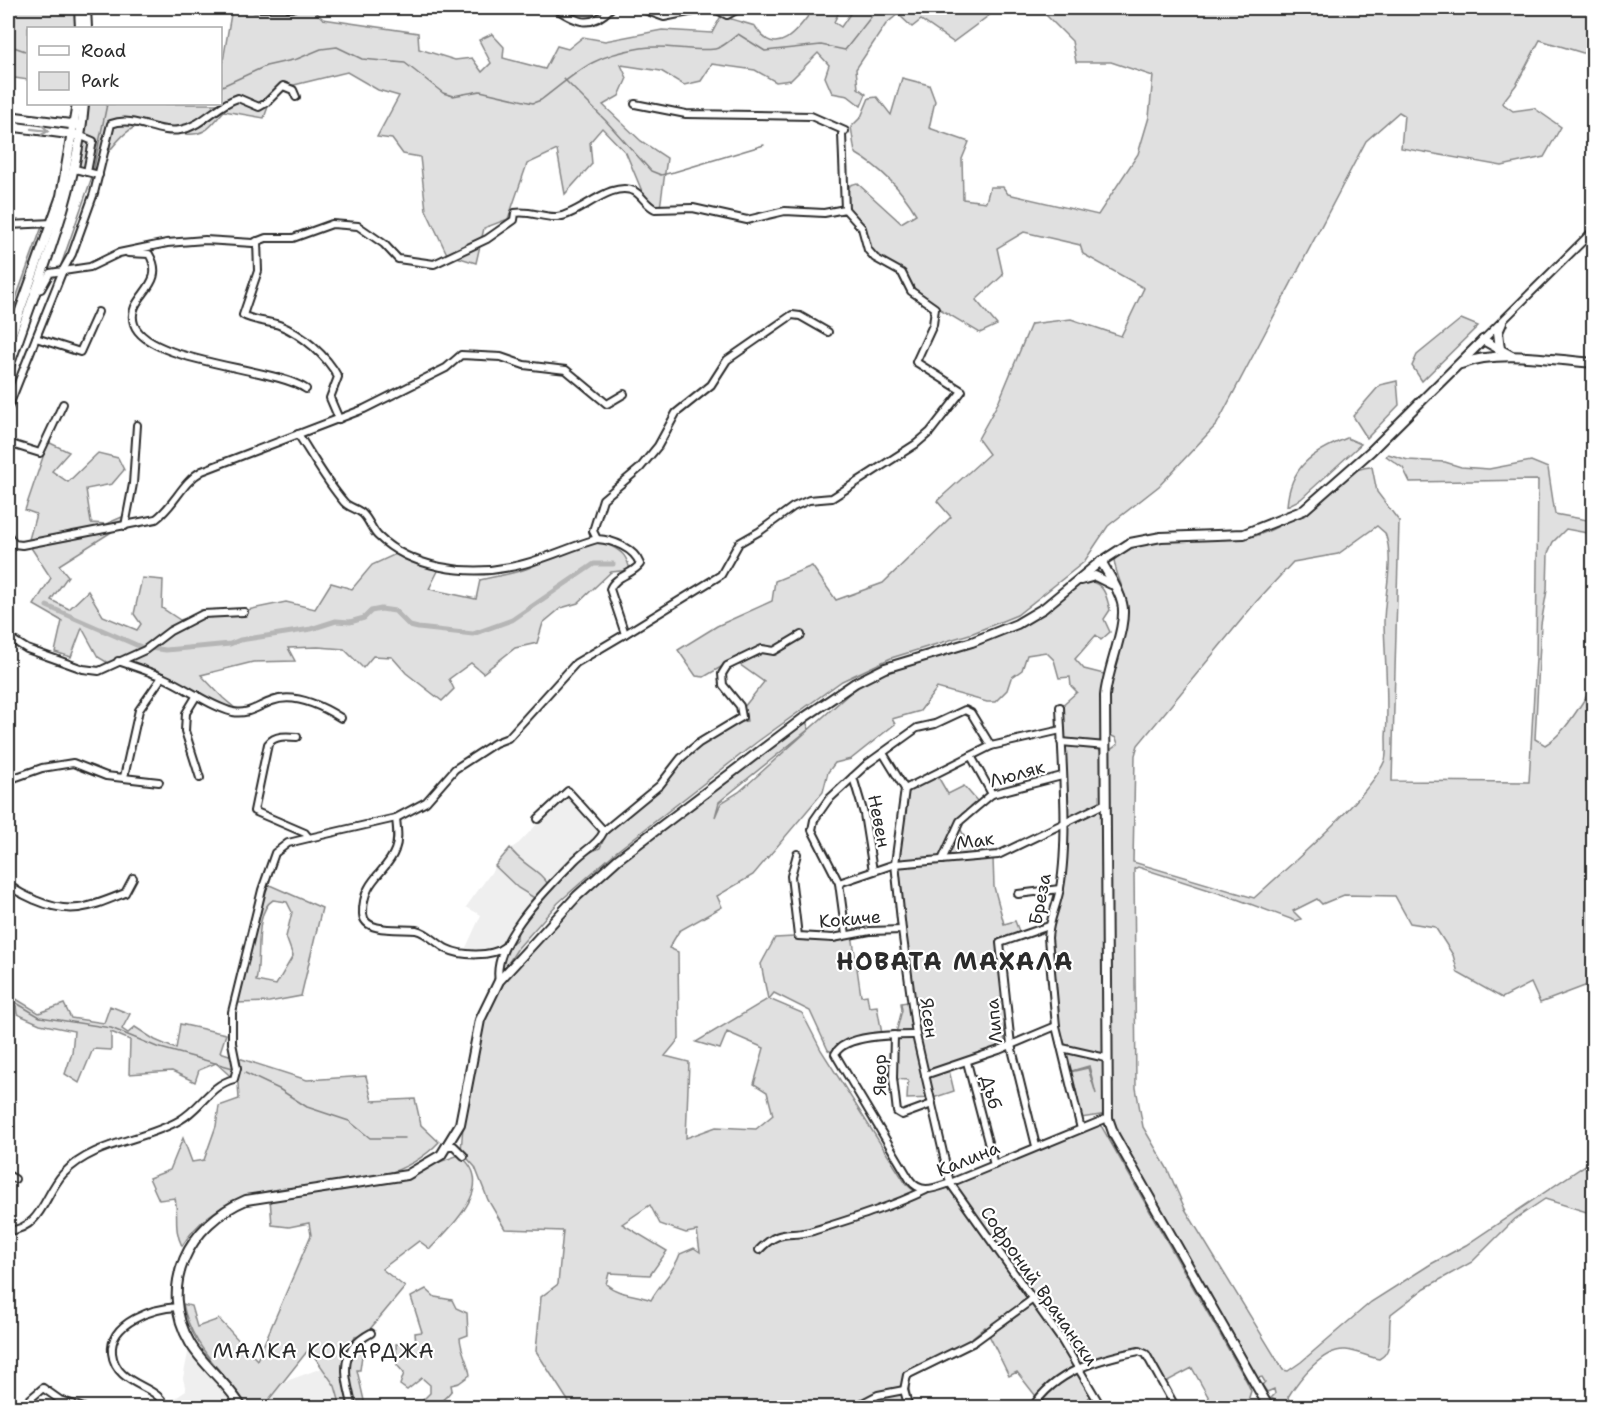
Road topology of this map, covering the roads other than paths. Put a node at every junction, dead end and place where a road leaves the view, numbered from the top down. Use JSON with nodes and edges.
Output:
{"nodes":[{"id":1,"x":79,"y":8,"type":"edge"},
{"id":2,"x":86,"y":8,"type":"edge"},
{"id":3,"x":255,"y":8,"type":"edge"},
{"id":4,"x":293,"y":8,"type":"edge"},
{"id":5,"x":555,"y":8,"type":"edge"},
{"id":6,"x":611,"y":8,"type":"edge"},
{"id":7,"x":639,"y":8,"type":"edge"},
{"id":8,"x":740,"y":8,"type":"edge"},
{"id":9,"x":80,"y":27,"type":"edge"},
{"id":10,"x":87,"y":27,"type":"edge"},
{"id":11,"x":296,"y":97,"type":"dead end"},
{"id":12,"x":222,"y":104,"type":"edge"},
{"id":13,"x":635,"y":104,"type":"dead end"},
{"id":14,"x":77,"y":105,"type":"edge"},
{"id":15,"x":84,"y":105,"type":"edge"},
{"id":16,"x":220,"y":105,"type":"edge"},
{"id":17,"x":8,"y":116,"type":"edge"},
{"id":18,"x":78,"y":125,"type":"junction"},
{"id":19,"x":8,"y":126,"type":"edge"},
{"id":20,"x":77,"y":135,"type":"junction"},
{"id":21,"x":75,"y":169,"type":"junction"},
{"id":22,"x":93,"y":173,"type":"junction"},
{"id":23,"x":845,"y":209,"type":"junction"},
{"id":24,"x":53,"y":223,"type":"junction"},
{"id":25,"x":8,"y":225,"type":"edge"},
{"id":26,"x":1593,"y":230,"type":"edge"},
{"id":27,"x":257,"y":241,"type":"junction"},
{"id":28,"x":119,"y":254,"type":"junction"},
{"id":29,"x":60,"y":270,"type":"junction"},
{"id":30,"x":34,"y":291,"type":"junction"},
{"id":31,"x":98,"y":312,"type":"dead end"},
{"id":32,"x":1502,"y":323,"type":"junction"},
{"id":33,"x":828,"y":332,"type":"dead end"},
{"id":34,"x":36,"y":338,"type":"junction"},
{"id":35,"x":1483,"y":340,"type":"junction"},
{"id":36,"x":8,"y":344,"type":"edge"},
{"id":37,"x":1499,"y":353,"type":"junction"},
{"id":38,"x":1593,"y":363,"type":"edge"},
{"id":39,"x":1457,"y":366,"type":"junction"},
{"id":40,"x":8,"y":370,"type":"edge"},
{"id":41,"x":306,"y":389,"type":"dead end"},
{"id":42,"x":624,"y":394,"type":"dead end"},
{"id":43,"x":63,"y":405,"type":"dead end"},
{"id":44,"x":8,"y":408,"type":"edge"},
{"id":45,"x":339,"y":419,"type":"junction"},
{"id":46,"x":137,"y":425,"type":"dead end"},
{"id":47,"x":298,"y":434,"type":"junction"},
{"id":48,"x":8,"y":443,"type":"edge"},
{"id":49,"x":125,"y":526,"type":"junction"},
{"id":50,"x":8,"y":535,"type":"edge"},
{"id":51,"x":597,"y":539,"type":"junction"},
{"id":52,"x":1111,"y":554,"type":"junction"},
{"id":53,"x":1101,"y":561,"type":"junction"},
{"id":54,"x":1077,"y":581,"type":"junction"},
{"id":55,"x":1115,"y":588,"type":"junction"},
{"id":56,"x":244,"y":612,"type":"dead end"},
{"id":57,"x":625,"y":634,"type":"junction"},
{"id":58,"x":801,"y":635,"type":"dead end"},
{"id":59,"x":8,"y":638,"type":"edge"},
{"id":60,"x":118,"y":661,"type":"junction"},
{"id":61,"x":162,"y":677,"type":"junction"},
{"id":62,"x":197,"y":695,"type":"junction"},
{"id":63,"x":1060,"y":707,"type":"dead end"},
{"id":64,"x":341,"y":718,"type":"dead end"},
{"id":65,"x":1061,"y":730,"type":"junction"},
{"id":66,"x":297,"y":737,"type":"dead end"},
{"id":67,"x":1061,"y":742,"type":"junction"},
{"id":68,"x":991,"y":746,"type":"junction"},
{"id":69,"x":1106,"y":746,"type":"junction"},
{"id":70,"x":883,"y":753,"type":"junction"},
{"id":71,"x":971,"y":756,"type":"junction"},
{"id":72,"x":1062,"y":776,"type":"junction"},
{"id":73,"x":124,"y":777,"type":"junction"},
{"id":74,"x":853,"y":777,"type":"junction"},
{"id":75,"x":200,"y":778,"type":"dead end"},
{"id":76,"x":8,"y":780,"type":"edge"},
{"id":77,"x":159,"y":782,"type":"dead end"},
{"id":78,"x":905,"y":789,"type":"junction"},
{"id":79,"x":993,"y":794,"type":"junction"},
{"id":80,"x":1106,"y":803,"type":"junction"},
{"id":81,"x":396,"y":818,"type":"junction"},
{"id":82,"x":538,"y":819,"type":"dead end"},
{"id":83,"x":1063,"y":822,"type":"junction"},
{"id":84,"x":604,"y":831,"type":"junction"},
{"id":85,"x":309,"y":838,"type":"junction"},
{"id":86,"x":797,"y":854,"type":"dead end"},
{"id":87,"x":942,"y":860,"type":"junction"},
{"id":88,"x":895,"y":864,"type":"junction"},
{"id":89,"x":873,"y":871,"type":"junction"},
{"id":90,"x":134,"y":878,"type":"dead end"},
{"id":91,"x":8,"y":883,"type":"edge"},
{"id":92,"x":839,"y":883,"type":"junction"},
{"id":93,"x":1060,"y":889,"type":"junction"},
{"id":94,"x":1018,"y":894,"type":"dead end"},
{"id":95,"x":1049,"y":926,"type":"junction"},
{"id":96,"x":903,"y":930,"type":"junction"},
{"id":97,"x":846,"y":935,"type":"junction"},
{"id":98,"x":507,"y":945,"type":"junction"},
{"id":99,"x":499,"y":981,"type":"junction"},
{"id":100,"x":1056,"y":1026,"type":"junction"},
{"id":101,"x":894,"y":1035,"type":"junction"},
{"id":102,"x":916,"y":1035,"type":"junction"},
{"id":103,"x":1011,"y":1045,"type":"junction"},
{"id":104,"x":1062,"y":1048,"type":"junction"},
{"id":105,"x":1106,"y":1058,"type":"junction"},
{"id":106,"x":967,"y":1062,"type":"junction"},
{"id":107,"x":925,"y":1075,"type":"junction"},
{"id":108,"x":932,"y":1104,"type":"junction"},
{"id":109,"x":1108,"y":1118,"type":"junction"},
{"id":110,"x":1081,"y":1129,"type":"junction"},
{"id":111,"x":448,"y":1146,"type":"junction"},
{"id":112,"x":1036,"y":1146,"type":"junction"},
{"id":113,"x":464,"y":1156,"type":"dead end"},
{"id":114,"x":994,"y":1165,"type":"junction"},
{"id":115,"x":8,"y":1175,"type":"edge"},
{"id":116,"x":15,"y":1179,"type":"dead end"},
{"id":117,"x":950,"y":1183,"type":"junction"},
{"id":118,"x":927,"y":1190,"type":"junction"},
{"id":119,"x":8,"y":1231,"type":"edge"},
{"id":120,"x":759,"y":1250,"type":"dead end"},
{"id":121,"x":1033,"y":1299,"type":"junction"},
{"id":122,"x":178,"y":1307,"type":"junction"},
{"id":123,"x":371,"y":1333,"type":"dead end"},
{"id":124,"x":1079,"y":1368,"type":"junction"},
{"id":125,"x":904,"y":1389,"type":"junction"},
{"id":126,"x":25,"y":1407,"type":"edge"},
{"id":127,"x":84,"y":1407,"type":"edge"},
{"id":128,"x":166,"y":1407,"type":"edge"},
{"id":129,"x":243,"y":1407,"type":"edge"},
{"id":130,"x":352,"y":1407,"type":"edge"},
{"id":131,"x":853,"y":1407,"type":"edge"},
{"id":132,"x":909,"y":1407,"type":"edge"},
{"id":133,"x":1032,"y":1407,"type":"edge"},
{"id":134,"x":1102,"y":1407,"type":"edge"},
{"id":135,"x":1176,"y":1407,"type":"edge"},
{"id":136,"x":1269,"y":1407,"type":"edge"}],
"edges":[{"from":1,"to":9,"type":"street"},
{"from":2,"to":10,"type":"street"},
{"from":3,"to":4,"type":"street"},
{"from":5,"to":6,"type":"street"},
{"from":7,"to":8,"type":"street"},
{"from":11,"to":12,"type":"street"},
{"from":13,"to":23,"type":"street"},
{"from":14,"to":18,"type":"street"},
{"from":15,"to":18,"type":"street"},
{"from":16,"to":22,"type":"street"},
{"from":17,"to":18,"type":"street"},
{"from":18,"to":20,"type":"street"},
{"from":19,"to":20,"type":"street","one_way":true},
{"from":20,"to":21,"type":"street"},
{"from":20,"to":22,"type":"street"},
{"from":20,"to":24,"type":"street"},
{"from":21,"to":22,"type":"street"},
{"from":21,"to":30,"type":"street"},
{"from":22,"to":29,"type":"street"},
{"from":23,"to":27,"type":"street"},
{"from":23,"to":57,"type":"street"},
{"from":24,"to":25,"type":"street"},
{"from":24,"to":36,"type":"street"},
{"from":26,"to":32,"type":"street"},
{"from":27,"to":28,"type":"street"},
{"from":27,"to":45,"type":"street"},
{"from":28,"to":29,"type":"street"},
{"from":28,"to":41,"type":"street"},
{"from":29,"to":30,"type":"street"},
{"from":29,"to":34,"type":"street"},
{"from":30,"to":40,"type":"street"},
{"from":31,"to":34,"type":"street"},
{"from":32,"to":35,"type":"street"},
{"from":32,"to":37,"type":"street"},
{"from":33,"to":51,"type":"street"},
{"from":34,"to":44,"type":"street"},
{"from":35,"to":37,"type":"street"},
{"from":35,"to":39,"type":"street"},
{"from":37,"to":38,"type":"street"},
{"from":37,"to":39,"type":"street"},
{"from":39,"to":52,"type":"street"},
{"from":42,"to":45,"type":"street"},
{"from":43,"to":48,"type":"street"},
{"from":45,"to":47,"type":"street"},
{"from":46,"to":49,"type":"street"},
{"from":47,"to":49,"type":"street"},
{"from":47,"to":51,"type":"street"},
{"from":49,"to":50,"type":"street"},
{"from":51,"to":57,"type":"street"},
{"from":52,"to":53,"type":"street"},
{"from":52,"to":55,"type":"street"},
{"from":53,"to":54,"type":"street"},
{"from":53,"to":55,"type":"street"},
{"from":54,"to":55,"type":"street"},
{"from":54,"to":99,"type":"street"},
{"from":55,"to":69,"type":"street"},
{"from":56,"to":60,"type":"street"},
{"from":57,"to":81,"type":"street"},
{"from":58,"to":84,"type":"street"},
{"from":59,"to":60,"type":"street"},
{"from":60,"to":61,"type":"street"},
{"from":61,"to":62,"type":"street"},
{"from":61,"to":73,"type":"street"},
{"from":62,"to":64,"type":"street"},
{"from":62,"to":75,"type":"street"},
{"from":63,"to":65,"type":"street","name":"Бреза"},
{"from":65,"to":67,"type":"street","name":"Бреза"},
{"from":65,"to":68,"type":"street"},
{"from":66,"to":85,"type":"street"},
{"from":67,"to":69,"type":"street"},
{"from":67,"to":72,"type":"street","name":"Бреза"},
{"from":68,"to":70,"type":"street"},
{"from":68,"to":71,"type":"street"},
{"from":69,"to":80,"type":"street"},
{"from":70,"to":74,"type":"street"},
{"from":70,"to":78,"type":"street"},
{"from":71,"to":78,"type":"street"},
{"from":71,"to":79,"type":"street"},
{"from":72,"to":79,"type":"street","name":"Люляк"},
{"from":72,"to":83,"type":"street","name":"Бреза"},
{"from":73,"to":76,"type":"street"},
{"from":73,"to":77,"type":"street"},
{"from":74,"to":89,"type":"street","name":"Невен"},
{"from":74,"to":92,"type":"street"},
{"from":78,"to":88,"type":"street","name":"Ясен"},
{"from":79,"to":87,"type":"street","name":"Люляк"},
{"from":80,"to":83,"type":"street","name":"Мак"},
{"from":80,"to":105,"type":"street"},
{"from":81,"to":85,"type":"street"},
{"from":81,"to":98,"type":"street"},
{"from":82,"to":84,"type":"street"},
{"from":83,"to":87,"type":"street","name":"Мак"},
{"from":83,"to":93,"type":"street","name":"Бреза"},
{"from":84,"to":98,"type":"street"},
{"from":85,"to":119,"type":"street"},
{"from":86,"to":97,"type":"street","name":"Кокиче"},
{"from":87,"to":88,"type":"street","name":"Мак"},
{"from":88,"to":89,"type":"street","name":"Мак"},
{"from":88,"to":96,"type":"street","name":"Ясен"},
{"from":89,"to":92,"type":"street","name":"Мак"},
{"from":90,"to":91,"type":"street"},
{"from":92,"to":97,"type":"street"},
{"from":93,"to":94,"type":"street"},
{"from":93,"to":95,"type":"street","name":"Бреза"},
{"from":95,"to":100,"type":"street","name":"Бреза"},
{"from":95,"to":103,"type":"street","name":"Липа"},
{"from":96,"to":97,"type":"street","name":"Кокиче"},
{"from":96,"to":102,"type":"street","name":"Ясен"},
{"from":98,"to":99,"type":"street"},
{"from":99,"to":111,"type":"street"},
{"from":100,"to":103,"type":"street"},
{"from":100,"to":104,"type":"street","name":"Бреза"},
{"from":101,"to":102,"type":"street"},
{"from":101,"to":108,"type":"street","name":"Явор"},
{"from":101,"to":118,"type":"street","name":"Калина"},
{"from":102,"to":107,"type":"street","name":"Ясен"},
{"from":103,"to":106,"type":"street"},
{"from":103,"to":112,"type":"street","name":"Липа"},
{"from":104,"to":105,"type":"street"},
{"from":104,"to":110,"type":"street","name":"Бреза"},
{"from":105,"to":109,"type":"street"},
{"from":106,"to":107,"type":"street"},
{"from":106,"to":114,"type":"street","name":"Дъб"},
{"from":107,"to":108,"type":"street","name":"Ясен"},
{"from":108,"to":117,"type":"street","name":"Ясен"},
{"from":109,"to":110,"type":"street","name":"Калина"},
{"from":109,"to":136,"type":"street"},
{"from":110,"to":112,"type":"street","name":"Калина"},
{"from":111,"to":113,"type":"street"},
{"from":111,"to":122,"type":"street"},
{"from":112,"to":114,"type":"street","name":"Калина"},
{"from":114,"to":117,"type":"street","name":"Калина"},
{"from":115,"to":116,"type":"street"},
{"from":117,"to":118,"type":"street","name":"Калина"},
{"from":117,"to":121,"type":"street","name":"Софроний Врачански"},
{"from":118,"to":120,"type":"street"},
{"from":121,"to":124,"type":"street","name":"Софроний Врачански"},
{"from":121,"to":125,"type":"street"},
{"from":122,"to":128,"type":"street"},
{"from":122,"to":129,"type":"street"},
{"from":123,"to":130,"type":"street"},
{"from":124,"to":133,"type":"street"},
{"from":124,"to":134,"type":"street","name":"Софроний Врачански"},
{"from":124,"to":135,"type":"street"},
{"from":125,"to":131,"type":"street"},
{"from":125,"to":132,"type":"street"},
{"from":126,"to":127,"type":"street"}]}
